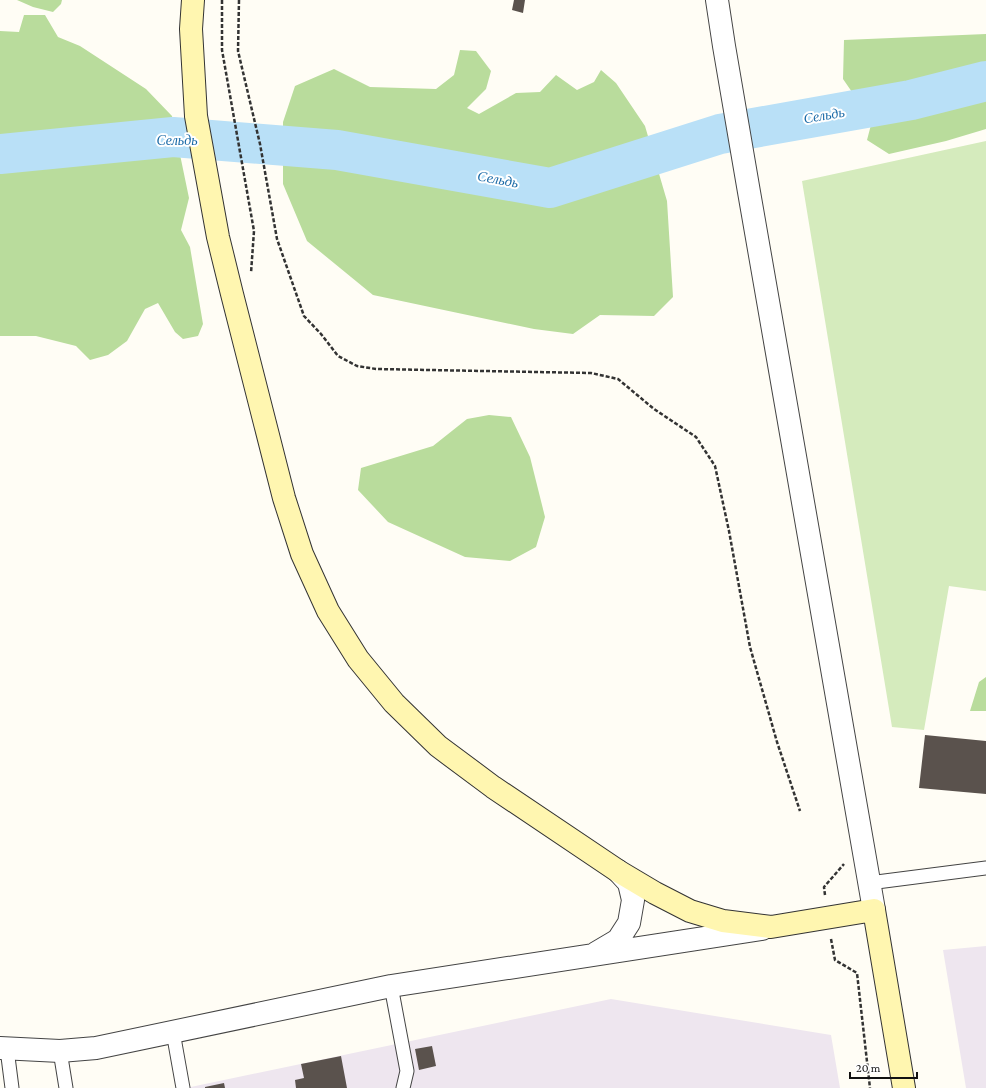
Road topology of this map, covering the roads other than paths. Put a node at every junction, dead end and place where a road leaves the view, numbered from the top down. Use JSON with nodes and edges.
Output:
{"nodes":[{"id":1,"x":193,"y":0,"type":"edge"},
{"id":2,"x":717,"y":0,"type":"edge"},
{"id":3,"x":986,"y":868,"type":"edge"},
{"id":4,"x":618,"y":871,"type":"junction"},
{"id":5,"x":869,"y":883,"type":"junction"},
{"id":6,"x":874,"y":910,"type":"junction"},
{"id":7,"x":771,"y":927,"type":"junction"},
{"id":8,"x":593,"y":956,"type":"junction"},
{"id":9,"x":391,"y":986,"type":"junction"},
{"id":10,"x":173,"y":1032,"type":"junction"},
{"id":11,"x":3,"y":1048,"type":"edge"},
{"id":12,"x":60,"y":1050,"type":"junction"},
{"id":13,"x":12,"y":1088,"type":"edge"},
{"id":14,"x":66,"y":1088,"type":"edge"},
{"id":15,"x":183,"y":1088,"type":"edge"},
{"id":16,"x":402,"y":1088,"type":"edge"},
{"id":17,"x":904,"y":1088,"type":"edge"}],
"edges":[{"from":1,"to":4,"type":"main road"},
{"from":2,"to":5,"type":"street"},
{"from":3,"to":5,"type":"lane"},
{"from":4,"to":7,"type":"main road"},
{"from":4,"to":8,"type":"street"},
{"from":5,"to":6,"type":"street"},
{"from":6,"to":7,"type":"main road"},
{"from":6,"to":17,"type":"main road"},
{"from":7,"to":8,"type":"street"},
{"from":8,"to":9,"type":"street"},
{"from":9,"to":10,"type":"street"},
{"from":9,"to":16,"type":"lane"},
{"from":10,"to":12,"type":"street"},
{"from":10,"to":15,"type":"lane"},
{"from":11,"to":12,"type":"street"},
{"from":11,"to":13,"type":"lane"},
{"from":12,"to":14,"type":"lane"}]}
